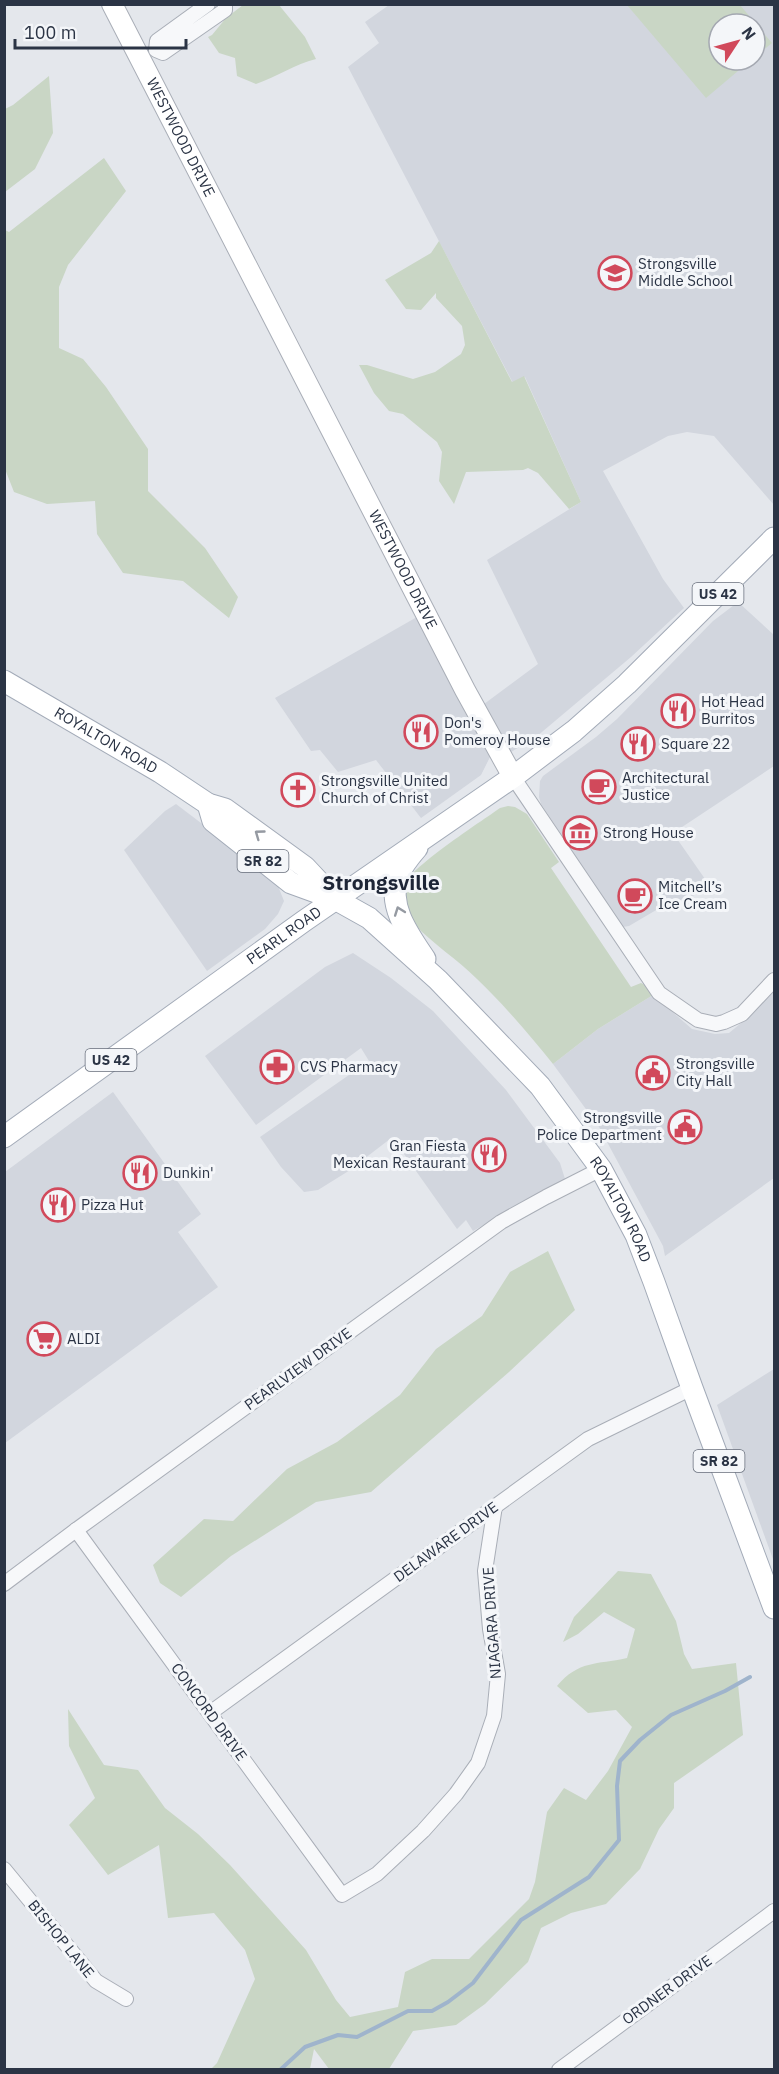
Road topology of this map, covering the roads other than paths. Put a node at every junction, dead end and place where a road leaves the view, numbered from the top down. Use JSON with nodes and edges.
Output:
{"nodes":[{"id":1,"x":112,"y":4,"type":"edge"},
{"id":2,"x":208,"y":4,"type":"edge"},
{"id":3,"x":225,"y":4,"type":"edge"},
{"id":4,"x":148,"y":56,"type":"junction"},
{"id":5,"x":774,"y":538,"type":"edge"},
{"id":6,"x":4,"y":681,"type":"edge"},
{"id":7,"x":513,"y":777,"type":"junction"},
{"id":8,"x":425,"y":837,"type":"junction"},
{"id":9,"x":335,"y":899,"type":"junction"},
{"id":10,"x":438,"y":980,"type":"junction"},
{"id":11,"x":774,"y":980,"type":"edge"},
{"id":12,"x":4,"y":1137,"type":"edge"},
{"id":13,"x":601,"y":1170,"type":"junction"},
{"id":14,"x":692,"y":1388,"type":"junction"},
{"id":15,"x":495,"y":1506,"type":"junction"},
{"id":16,"x":76,"y":1530,"type":"junction"},
{"id":17,"x":4,"y":1584,"type":"edge"},
{"id":18,"x":774,"y":1608,"type":"edge"},
{"id":19,"x":210,"y":1713,"type":"junction"},
{"id":20,"x":4,"y":1869,"type":"edge"},
{"id":21,"x":342,"y":1895,"type":"joint"},
{"id":22,"x":774,"y":1911,"type":"edge"},
{"id":23,"x":126,"y":1999,"type":"dead end"},
{"id":24,"x":559,"y":2070,"type":"edge"}],
"edges":[{"from":1,"to":4,"type":"street","name":"WESTWOOD DRIVE"},
{"from":2,"to":4,"type":"street"},
{"from":3,"to":4,"type":"street"},
{"from":4,"to":7,"type":"street","name":"WESTWOOD DRIVE"},
{"from":5,"to":7,"type":"main road","name":"PEARL ROAD","number":"US 42"},
{"from":6,"to":9,"type":"main road","name":"ROYALTON ROAD","number":"SR 82"},
{"from":7,"to":8,"type":"main road","name":"PEARL ROAD","number":"US 42"},
{"from":7,"to":11,"type":"street","name":"WESTWOOD DRIVE"},
{"from":8,"to":9,"type":"main road","name":"PEARL ROAD","number":"US 42"},
{"from":10,"to":8,"type":"main road","one_way":true},
{"from":9,"to":10,"type":"main road","name":"ROYALTON ROAD","number":"SR 82"},
{"from":9,"to":12,"type":"main road","name":"PEARL ROAD","number":"US 42"},
{"from":10,"to":13,"type":"main road","name":"ROYALTON ROAD","number":"SR 82"},
{"from":13,"to":14,"type":"main road","name":"ROYALTON ROAD","number":"SR 82"},
{"from":13,"to":16,"type":"street","name":"PEARLVIEW DRIVE"},
{"from":14,"to":15,"type":"street","name":"DELAWARE DRIVE"},
{"from":14,"to":18,"type":"main road","name":"ROYALTON ROAD","number":"SR 82"},
{"from":15,"to":19,"type":"street","name":"DELAWARE DRIVE"},
{"from":15,"to":21,"type":"street","name":"NIAGARA DRIVE"},
{"from":16,"to":17,"type":"street","name":"PEARLVIEW DRIVE"},
{"from":16,"to":19,"type":"street","name":"CONCORD DRIVE"},
{"from":19,"to":21,"type":"street","name":"CONCORD DRIVE"},
{"from":20,"to":23,"type":"street","name":"BISHOP LANE"},
{"from":22,"to":24,"type":"street","name":"ORDNER DRIVE"}]}
